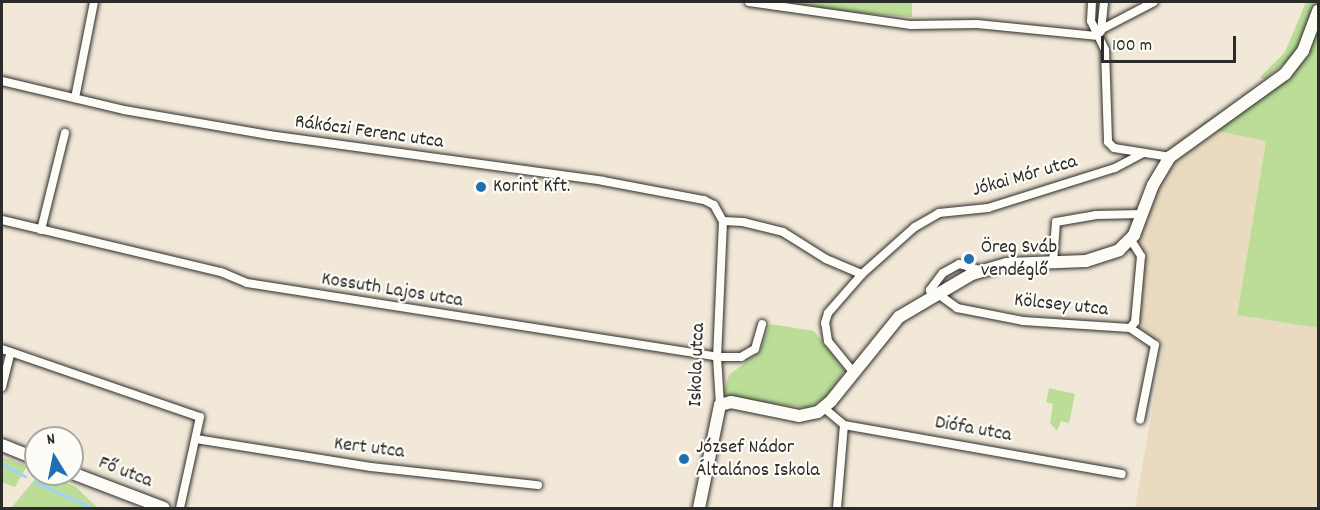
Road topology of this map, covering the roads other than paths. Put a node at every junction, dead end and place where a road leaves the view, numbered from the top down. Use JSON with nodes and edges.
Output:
{"nodes":[{"id":1,"x":94,"y":2,"type":"edge"},
{"id":2,"x":748,"y":2,"type":"edge"},
{"id":3,"x":1092,"y":2,"type":"edge"},
{"id":4,"x":1104,"y":2,"type":"edge"},
{"id":5,"x":1154,"y":2,"type":"edge"},
{"id":6,"x":1318,"y":11,"type":"edge"},
{"id":7,"x":1104,"y":28,"type":"junction"},
{"id":8,"x":1098,"y":36,"type":"junction"},
{"id":9,"x":2,"y":81,"type":"edge"},
{"id":10,"x":75,"y":98,"type":"junction"},
{"id":11,"x":65,"y":133,"type":"dead end"},
{"id":12,"x":1143,"y":153,"type":"junction"},
{"id":13,"x":1170,"y":156,"type":"junction"},
{"id":14,"x":1142,"y":214,"type":"junction"},
{"id":15,"x":2,"y":220,"type":"edge"},
{"id":16,"x":723,"y":221,"type":"junction"},
{"id":17,"x":41,"y":230,"type":"junction"},
{"id":18,"x":1131,"y":240,"type":"junction"},
{"id":19,"x":1053,"y":262,"type":"junction"},
{"id":20,"x":862,"y":274,"type":"junction"},
{"id":21,"x":935,"y":296,"type":"junction"},
{"id":22,"x":762,"y":324,"type":"dead end"},
{"id":23,"x":1130,"y":328,"type":"junction"},
{"id":24,"x":6,"y":351,"type":"edge"},
{"id":25,"x":717,"y":357,"type":"junction"},
{"id":26,"x":854,"y":373,"type":"junction"},
{"id":27,"x":2,"y":387,"type":"edge"},
{"id":28,"x":720,"y":405,"type":"junction"},
{"id":29,"x":824,"y":408,"type":"junction"},
{"id":30,"x":1140,"y":420,"type":"dead end"},
{"id":31,"x":844,"y":425,"type":"junction"},
{"id":32,"x":196,"y":439,"type":"junction"},
{"id":33,"x":2,"y":445,"type":"edge"},
{"id":34,"x":24,"y":454,"type":"edge"},
{"id":35,"x":1122,"y":474,"type":"dead end"},
{"id":36,"x":84,"y":478,"type":"edge"},
{"id":37,"x":538,"y":485,"type":"dead end"},
{"id":38,"x":164,"y":508,"type":"edge"},
{"id":39,"x":180,"y":508,"type":"edge"},
{"id":40,"x":699,"y":508,"type":"edge"},
{"id":41,"x":837,"y":508,"type":"edge"}],
"edges":[{"from":1,"to":10,"type":"street"},
{"from":2,"to":8,"type":"street"},
{"from":3,"to":8,"type":"street"},
{"from":4,"to":7,"type":"street"},
{"from":5,"to":7,"type":"street"},
{"from":6,"to":13,"type":"main road"},
{"from":7,"to":8,"type":"street"},
{"from":8,"to":12,"type":"street"},
{"from":9,"to":10,"type":"street","name":"Rákóczi Ferenc utca"},
{"from":10,"to":16,"type":"street","name":"Rákóczi Ferenc utca"},
{"from":11,"to":17,"type":"street"},
{"from":12,"to":13,"type":"street"},
{"from":12,"to":20,"type":"street","name":"Jókai Mór utca"},
{"from":13,"to":14,"type":"main road"},
{"from":14,"to":18,"type":"main road"},
{"from":14,"to":19,"type":"street"},
{"from":15,"to":17,"type":"street","name":"Kossuth Lajos utca"},
{"from":16,"to":20,"type":"street"},
{"from":16,"to":25,"type":"street","name":"Iskola utca"},
{"from":17,"to":25,"type":"street","name":"Kossuth Lajos utca"},
{"from":18,"to":19,"type":"main road"},
{"from":18,"to":23,"type":"street","name":"Kölcsey utca"},
{"from":19,"to":21,"type":"main road"},
{"from":20,"to":26,"type":"street","name":"Jókai Mór utca"},
{"from":21,"to":23,"type":"street","name":"Kölcsey utca"},
{"from":21,"to":26,"type":"main road"},
{"from":22,"to":25,"type":"street","name":"Kossuth Lajos utca"},
{"from":23,"to":30,"type":"street"},
{"from":24,"to":27,"type":"street"},
{"from":24,"to":32,"type":"street"},
{"from":25,"to":28,"type":"street","name":"Iskola utca"},
{"from":26,"to":29,"type":"main road"},
{"from":28,"to":29,"type":"main road"},
{"from":28,"to":40,"type":"main road","name":"Iskola utca"},
{"from":29,"to":31,"type":"street"},
{"from":31,"to":35,"type":"street","name":"Diófa utca"},
{"from":31,"to":41,"type":"street"},
{"from":32,"to":37,"type":"street","name":"Kert utca"},
{"from":32,"to":39,"type":"street"},
{"from":33,"to":34,"type":"main road"},
{"from":36,"to":38,"type":"main road","name":"Fő utca"}]}
